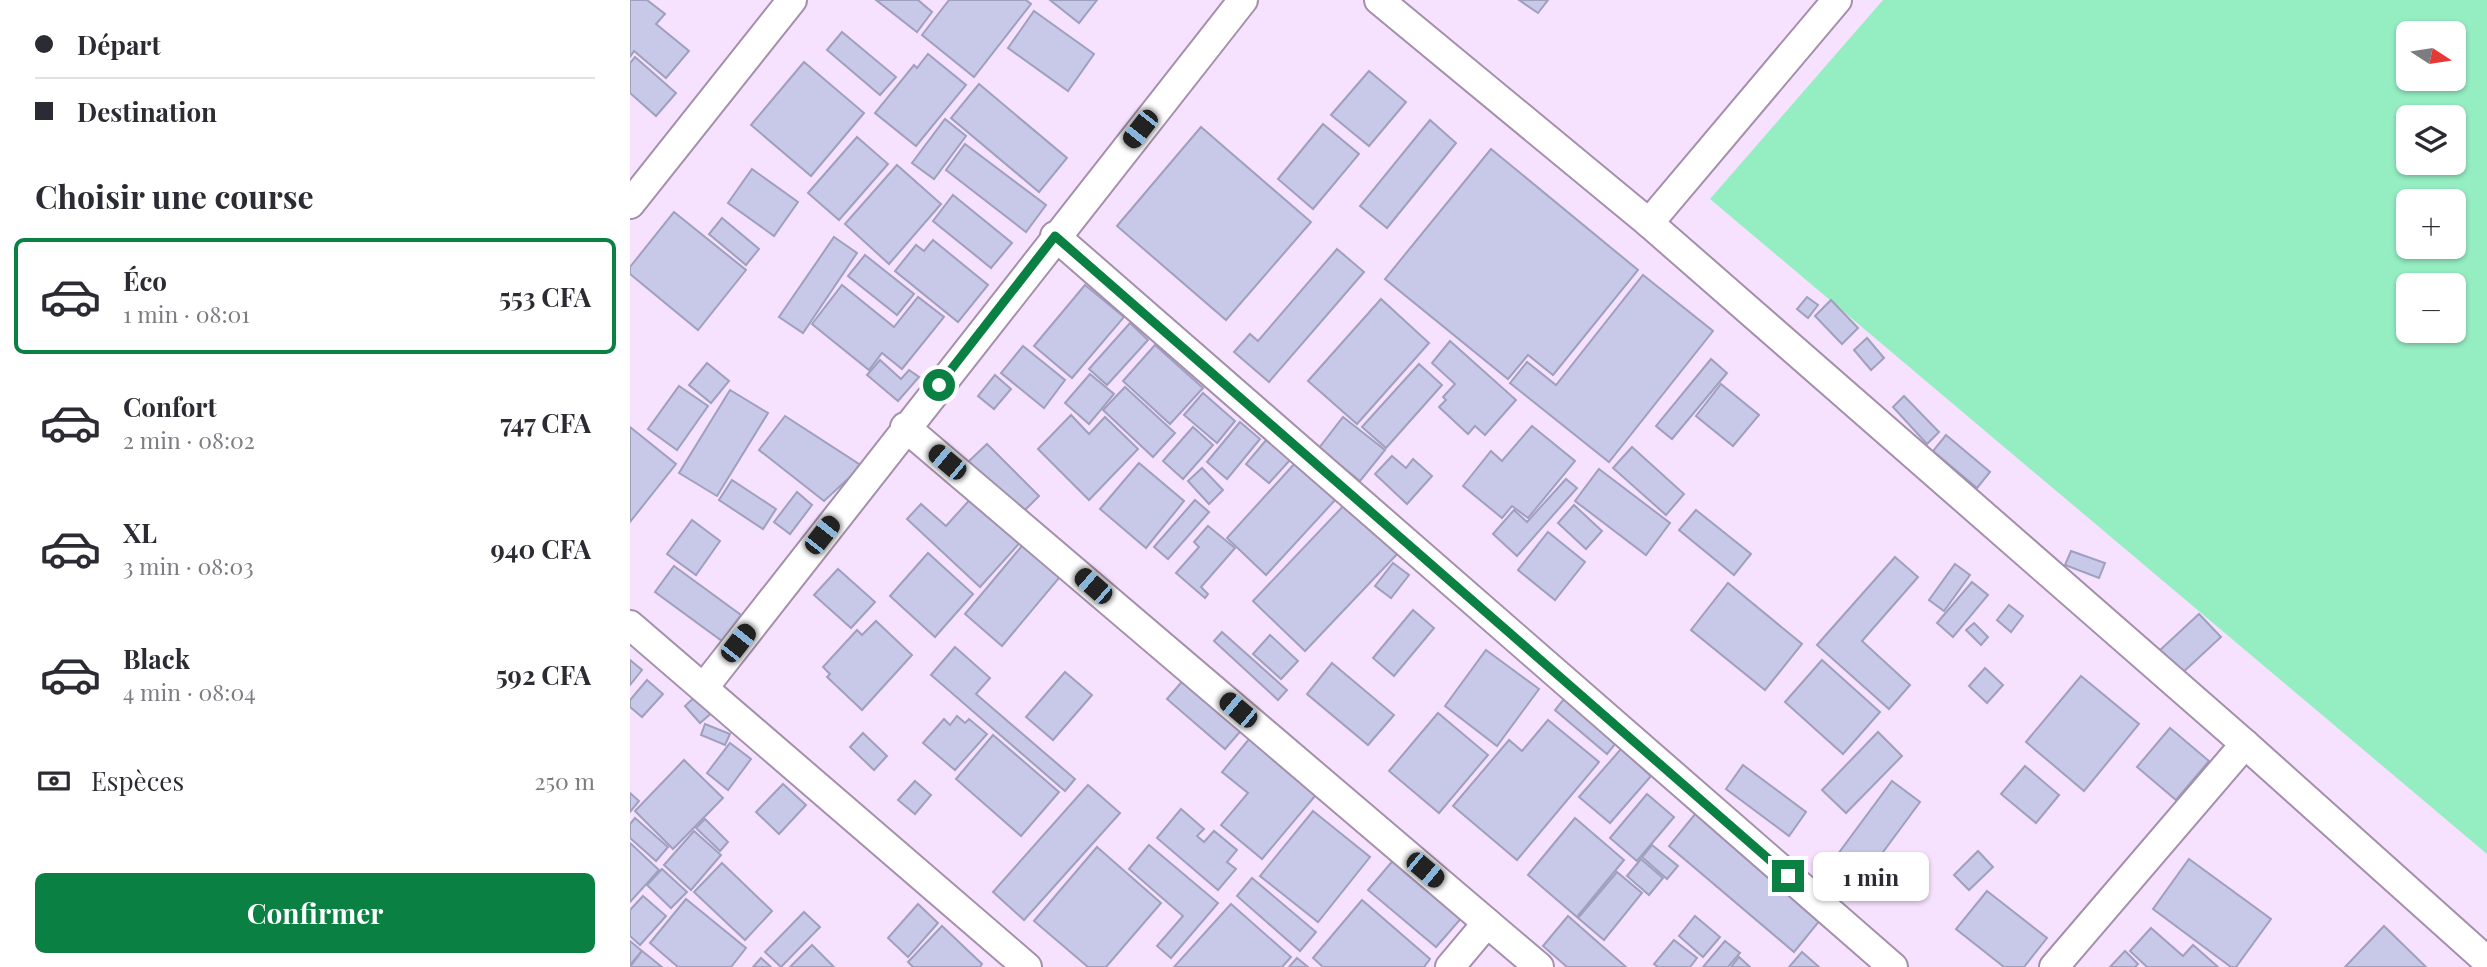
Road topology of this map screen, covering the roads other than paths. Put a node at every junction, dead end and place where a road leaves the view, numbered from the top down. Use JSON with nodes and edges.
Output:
{"nodes":[{"id":1,"x":792,"y":0,"type":"edge"},
{"id":2,"x":1243,"y":0,"type":"edge"},
{"id":3,"x":1379,"y":0,"type":"edge"},
{"id":4,"x":1837,"y":0,"type":"edge"},
{"id":5,"x":630,"y":204,"type":"edge"},
{"id":6,"x":1649,"y":223,"type":"junction"},
{"id":7,"x":1055,"y":236,"type":"junction"},
{"id":8,"x":905,"y":427,"type":"junction"},
{"id":9,"x":630,"y":625,"type":"edge"},
{"id":10,"x":705,"y":686,"type":"junction"},
{"id":11,"x":2245,"y":744,"type":"junction"},
{"id":12,"x":1487,"y":923,"type":"junction"},
{"id":13,"x":2487,"y":961,"type":"edge"},
{"id":14,"x":1027,"y":967,"type":"edge"},
{"id":15,"x":1450,"y":967,"type":"edge"},
{"id":16,"x":1539,"y":967,"type":"edge"},
{"id":17,"x":1893,"y":967,"type":"edge"},
{"id":18,"x":2054,"y":967,"type":"edge"}],
"edges":[{"from":1,"to":5,"type":"street"},
{"from":2,"to":7,"type":"street"},
{"from":3,"to":6,"type":"street"},
{"from":4,"to":6,"type":"street"},
{"from":6,"to":11,"type":"street"},
{"from":7,"to":8,"type":"street"},
{"from":7,"to":17,"type":"street"},
{"from":8,"to":10,"type":"street"},
{"from":8,"to":12,"type":"street"},
{"from":9,"to":10,"type":"street"},
{"from":10,"to":14,"type":"street"},
{"from":11,"to":13,"type":"street"},
{"from":11,"to":18,"type":"street"},
{"from":12,"to":15,"type":"street"},
{"from":12,"to":16,"type":"street"}]}
